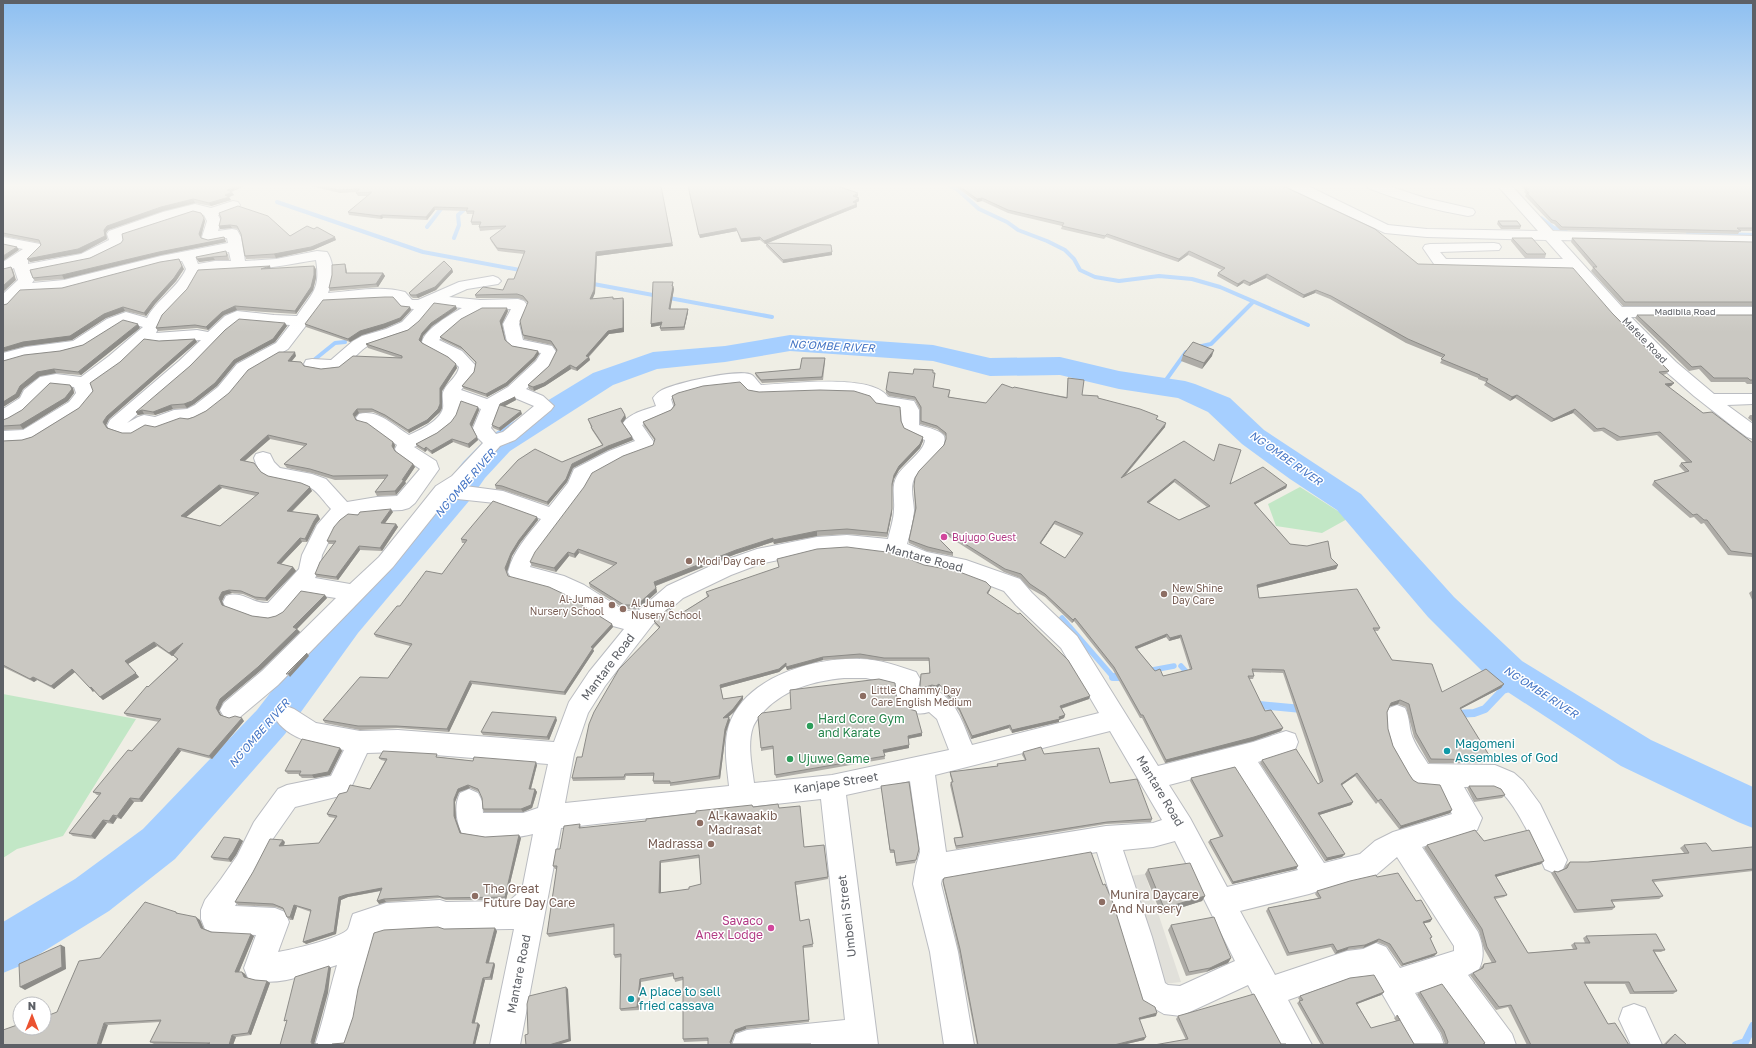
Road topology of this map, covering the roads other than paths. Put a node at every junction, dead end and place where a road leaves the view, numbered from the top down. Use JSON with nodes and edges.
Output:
{"nodes":[{"id":1,"x":114,"y":234,"type":"edge"},
{"id":2,"x":210,"y":234,"type":"edge"},
{"id":3,"x":222,"y":234,"type":"edge"},
{"id":4,"x":233,"y":234,"type":"edge"},
{"id":5,"x":1539,"y":234,"type":"edge"},
{"id":6,"x":1550,"y":234,"type":"junction"},
{"id":7,"x":3,"y":240,"type":"edge"},
{"id":8,"x":1753,"y":240,"type":"edge"},
{"id":9,"x":235,"y":246,"type":"junction"},
{"id":10,"x":1494,"y":248,"type":"dead end"},
{"id":11,"x":190,"y":262,"type":"junction"},
{"id":12,"x":21,"y":264,"type":"junction"},
{"id":13,"x":1576,"y":264,"type":"junction"},
{"id":14,"x":240,"y":266,"type":"junction"},
{"id":15,"x":3,"y":268,"type":"edge"},
{"id":16,"x":493,"y":281,"type":"dead end"},
{"id":17,"x":21,"y":287,"type":"junction"},
{"id":18,"x":319,"y":298,"type":"junction"},
{"id":19,"x":426,"y":302,"type":"junction"},
{"id":20,"x":3,"y":303,"type":"edge"},
{"id":21,"x":480,"y":305,"type":"junction"},
{"id":22,"x":1617,"y":312,"type":"junction"},
{"id":23,"x":1753,"y":312,"type":"edge"},
{"id":24,"x":153,"y":323,"type":"junction"},
{"id":25,"x":300,"y":323,"type":"junction"},
{"id":26,"x":142,"y":336,"type":"junction"},
{"id":27,"x":214,"y":337,"type":"junction"},
{"id":28,"x":3,"y":358,"type":"edge"},
{"id":29,"x":312,"y":364,"type":"dead end"},
{"id":30,"x":85,"y":383,"type":"junction"},
{"id":31,"x":514,"y":391,"type":"junction"},
{"id":32,"x":451,"y":393,"type":"junction"},
{"id":33,"x":1753,"y":399,"type":"edge"},
{"id":34,"x":1710,"y":400,"type":"junction"},
{"id":35,"x":491,"y":406,"type":"junction"},
{"id":36,"x":3,"y":417,"type":"edge"},
{"id":37,"x":365,"y":418,"type":"dead end"},
{"id":38,"x":1753,"y":433,"type":"edge"},
{"id":39,"x":3,"y":437,"type":"edge"},
{"id":40,"x":494,"y":442,"type":"junction"},
{"id":41,"x":408,"y":443,"type":"junction"},
{"id":42,"x":263,"y":458,"type":"dead end"},
{"id":43,"x":443,"y":490,"type":"junction"},
{"id":44,"x":343,"y":510,"type":"junction"},
{"id":45,"x":554,"y":515,"type":"junction"},
{"id":46,"x":896,"y":548,"type":"junction"},
{"id":47,"x":300,"y":584,"type":"junction"},
{"id":48,"x":354,"y":593,"type":"junction"},
{"id":49,"x":234,"y":602,"type":"dead end"},
{"id":50,"x":646,"y":618,"type":"junction"},
{"id":51,"x":232,"y":710,"type":"dead end"},
{"id":52,"x":1397,"y":715,"type":"dead end"},
{"id":53,"x":286,"y":716,"type":"dead end"},
{"id":54,"x":1117,"y":719,"type":"junction"},
{"id":55,"x":360,"y":742,"type":"junction"},
{"id":56,"x":1286,"y":742,"type":"dead end"},
{"id":57,"x":562,"y":754,"type":"junction"},
{"id":58,"x":1240,"y":756,"type":"junction"},
{"id":59,"x":965,"y":758,"type":"junction"},
{"id":60,"x":921,"y":767,"type":"junction"},
{"id":61,"x":1445,"y":775,"type":"junction"},
{"id":62,"x":1152,"y":779,"type":"junction"},
{"id":63,"x":832,"y":786,"type":"junction"},
{"id":64,"x":742,"y":796,"type":"junction"},
{"id":65,"x":469,"y":800,"type":"dead end"},
{"id":66,"x":550,"y":817,"type":"junction"},
{"id":67,"x":1181,"y":827,"type":"junction"},
{"id":68,"x":1106,"y":838,"type":"junction"},
{"id":69,"x":1402,"y":841,"type":"junction"},
{"id":70,"x":1554,"y":860,"type":"dead end"},
{"id":71,"x":930,"y":866,"type":"junction"},
{"id":72,"x":1318,"y":877,"type":"junction"},
{"id":73,"x":535,"y":897,"type":"junction"},
{"id":74,"x":1221,"y":902,"type":"junction"},
{"id":75,"x":360,"y":938,"type":"junction"},
{"id":76,"x":1254,"y":967,"type":"junction"},
{"id":77,"x":1446,"y":969,"type":"junction"},
{"id":78,"x":1394,"y":985,"type":"junction"},
{"id":79,"x":1268,"y":992,"type":"junction"},
{"id":80,"x":1634,"y":1019,"type":"dead end"},
{"id":81,"x":862,"y":1039,"type":"edge"},
{"id":82,"x":1423,"y":1044,"type":"edge"},
{"id":83,"x":330,"y":1045,"type":"edge"},
{"id":84,"x":505,"y":1045,"type":"edge"},
{"id":85,"x":747,"y":1045,"type":"edge"},
{"id":86,"x":959,"y":1045,"type":"edge"},
{"id":87,"x":1297,"y":1045,"type":"edge"},
{"id":88,"x":1501,"y":1045,"type":"edge"},
{"id":89,"x":1647,"y":1045,"type":"edge"}],
"edges":[{"from":1,"to":12,"type":"street"},
{"from":2,"to":3,"type":"street"},
{"from":4,"to":9,"type":"street"},
{"from":5,"to":6,"type":"street"},
{"from":6,"to":8,"type":"street"},
{"from":6,"to":13,"type":"street","name":"Mafele Road"},
{"from":7,"to":12,"type":"street"},
{"from":9,"to":11,"type":"street"},
{"from":9,"to":14,"type":"street"},
{"from":10,"to":13,"type":"street"},
{"from":11,"to":14,"type":"street"},
{"from":11,"to":17,"type":"street"},
{"from":11,"to":24,"type":"street"},
{"from":12,"to":15,"type":"street"},
{"from":12,"to":17,"type":"street"},
{"from":13,"to":22,"type":"street","name":"Mafele Road"},
{"from":14,"to":18,"type":"street"},
{"from":16,"to":19,"type":"street"},
{"from":17,"to":20,"type":"street"},
{"from":18,"to":19,"type":"street"},
{"from":18,"to":25,"type":"street"},
{"from":19,"to":21,"type":"street"},
{"from":19,"to":29,"type":"street"},
{"from":21,"to":31,"type":"street"},
{"from":21,"to":32,"type":"street"},
{"from":22,"to":23,"type":"street","name":"Madibila Road"},
{"from":22,"to":34,"type":"street","name":"Mafele Road"},
{"from":24,"to":26,"type":"street"},
{"from":24,"to":28,"type":"street"},
{"from":25,"to":27,"type":"street"},
{"from":25,"to":27,"type":"street"},
{"from":26,"to":27,"type":"street"},
{"from":26,"to":30,"type":"street"},
{"from":30,"to":36,"type":"street"},
{"from":30,"to":39,"type":"street"},
{"from":31,"to":35,"type":"street"},
{"from":31,"to":40,"type":"street"},
{"from":32,"to":35,"type":"street"},
{"from":32,"to":41,"type":"street"},
{"from":33,"to":34,"type":"street"},
{"from":34,"to":38,"type":"street","name":"Mafele Road"},
{"from":35,"to":40,"type":"street"},
{"from":37,"to":41,"type":"street"},
{"from":40,"to":43,"type":"street"},
{"from":41,"to":44,"type":"street"},
{"from":42,"to":44,"type":"street"},
{"from":43,"to":45,"type":"street"},
{"from":43,"to":48,"type":"street"},
{"from":44,"to":47,"type":"street"},
{"from":45,"to":46,"type":"street"},
{"from":45,"to":50,"type":"street"},
{"from":46,"to":50,"type":"street","name":"Mantare Road"},
{"from":46,"to":54,"type":"street","name":"Mantare Road"},
{"from":47,"to":48,"type":"street"},
{"from":47,"to":49,"type":"street"},
{"from":48,"to":51,"type":"street"},
{"from":50,"to":57,"type":"street","name":"Mantare Road"},
{"from":52,"to":61,"type":"street"},
{"from":53,"to":55,"type":"street"},
{"from":54,"to":59,"type":"street","name":"Kanjape Street"},
{"from":54,"to":62,"type":"street","name":"Mantare Road"},
{"from":55,"to":57,"type":"street"},
{"from":55,"to":75,"type":"street"},
{"from":56,"to":58,"type":"street"},
{"from":57,"to":66,"type":"street","name":"Mantare Road"},
{"from":58,"to":62,"type":"street"},
{"from":58,"to":72,"type":"street"},
{"from":59,"to":60,"type":"street","name":"Kanjape Street"},
{"from":59,"to":64,"type":"street"},
{"from":60,"to":63,"type":"street","name":"Kanjape Street"},
{"from":60,"to":71,"type":"street"},
{"from":61,"to":69,"type":"street"},
{"from":61,"to":70,"type":"street"},
{"from":62,"to":67,"type":"street","name":"Mantare Road"},
{"from":63,"to":64,"type":"street","name":"Kanjape Street"},
{"from":63,"to":81,"type":"street","name":"Umbeni Street"},
{"from":64,"to":66,"type":"street","name":"Kanjape Street"},
{"from":65,"to":66,"type":"street","name":"Kanjape Street"},
{"from":66,"to":73,"type":"street","name":"Mantare Road"},
{"from":67,"to":68,"type":"street"},
{"from":67,"to":74,"type":"street","name":"Mantare Road"},
{"from":68,"to":71,"type":"street"},
{"from":68,"to":76,"type":"street"},
{"from":69,"to":72,"type":"street"},
{"from":69,"to":77,"type":"street"},
{"from":71,"to":86,"type":"street"},
{"from":72,"to":74,"type":"street"},
{"from":73,"to":75,"type":"street"},
{"from":73,"to":84,"type":"street","name":"Mantare Road"},
{"from":74,"to":76,"type":"street","name":"Mantare Road"},
{"from":75,"to":83,"type":"street"},
{"from":76,"to":79,"type":"street","name":"Mantare Road"},
{"from":77,"to":78,"type":"street"},
{"from":77,"to":88,"type":"street"},
{"from":78,"to":79,"type":"street"},
{"from":78,"to":82,"type":"street"},
{"from":79,"to":87,"type":"street","name":"Mantare Road"},
{"from":80,"to":89,"type":"street"},
{"from":81,"to":85,"type":"street"}]}
